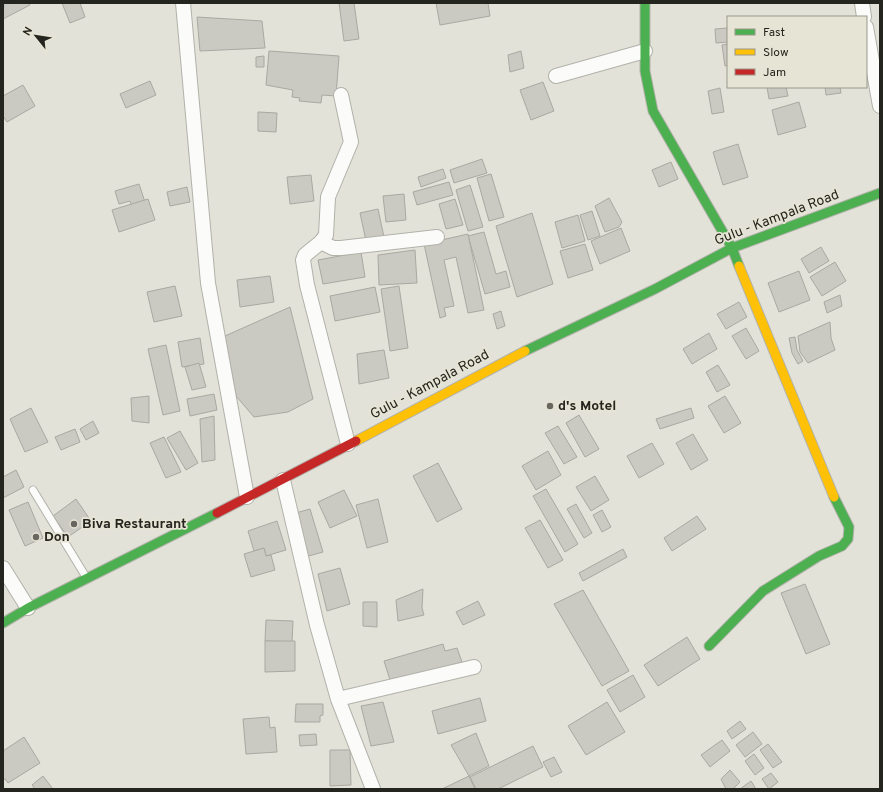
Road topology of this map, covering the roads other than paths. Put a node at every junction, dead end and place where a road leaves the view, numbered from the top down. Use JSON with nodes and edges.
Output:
{"nodes":[{"id":1,"x":183,"y":3,"type":"edge"},
{"id":2,"x":645,"y":3,"type":"edge"},
{"id":3,"x":862,"y":3,"type":"edge"},
{"id":4,"x":864,"y":16,"type":"edge"},
{"id":5,"x":867,"y":33,"type":"edge"},
{"id":6,"x":645,"y":51,"type":"junction"},
{"id":7,"x":556,"y":76,"type":"dead end"},
{"id":8,"x":341,"y":95,"type":"dead end"},
{"id":9,"x":880,"y":106,"type":"edge"},
{"id":10,"x":880,"y":193,"type":"edge"},
{"id":11,"x":437,"y":237,"type":"dead end"},
{"id":12,"x":321,"y":242,"type":"junction"},
{"id":13,"x":732,"y":248,"type":"junction"},
{"id":14,"x":348,"y":444,"type":"junction"},
{"id":15,"x":283,"y":480,"type":"junction"},
{"id":16,"x":33,"y":490,"type":"dead end"},
{"id":17,"x":247,"y":497,"type":"junction"},
{"id":18,"x":3,"y":568,"type":"edge"},
{"id":19,"x":87,"y":579,"type":"junction"},
{"id":20,"x":28,"y":608,"type":"junction"},
{"id":21,"x":3,"y":623,"type":"edge"},
{"id":22,"x":709,"y":646,"type":"dead end"},
{"id":23,"x":474,"y":667,"type":"dead end"},
{"id":24,"x":338,"y":699,"type":"junction"},
{"id":25,"x":373,"y":789,"type":"edge"}],
"edges":[{"from":1,"to":17,"type":"street"},
{"from":2,"to":6,"type":"main road"},
{"from":3,"to":4,"type":"street"},
{"from":5,"to":9,"type":"street"},
{"from":6,"to":7,"type":"street"},
{"from":6,"to":13,"type":"main road"},
{"from":8,"to":12,"type":"street"},
{"from":10,"to":13,"type":"main road","name":"Gulu - Kampala Road"},
{"from":11,"to":12,"type":"street"},
{"from":12,"to":14,"type":"street"},
{"from":13,"to":14,"type":"main road","name":"Gulu - Kampala Road"},
{"from":13,"to":22,"type":"main road"},
{"from":14,"to":15,"type":"main road","name":"Gulu - Kampala Road"},
{"from":15,"to":17,"type":"main road","name":"Gulu - Kampala Road"},
{"from":15,"to":24,"type":"street"},
{"from":16,"to":19,"type":"lane"},
{"from":17,"to":19,"type":"main road","name":"Gulu - Kampala Road"},
{"from":18,"to":20,"type":"street"},
{"from":19,"to":20,"type":"main road","name":"Gulu - Kampala Road"},
{"from":20,"to":21,"type":"main road","name":"Gulu - Kampala Road"},
{"from":23,"to":24,"type":"street"},
{"from":24,"to":25,"type":"street"}]}
